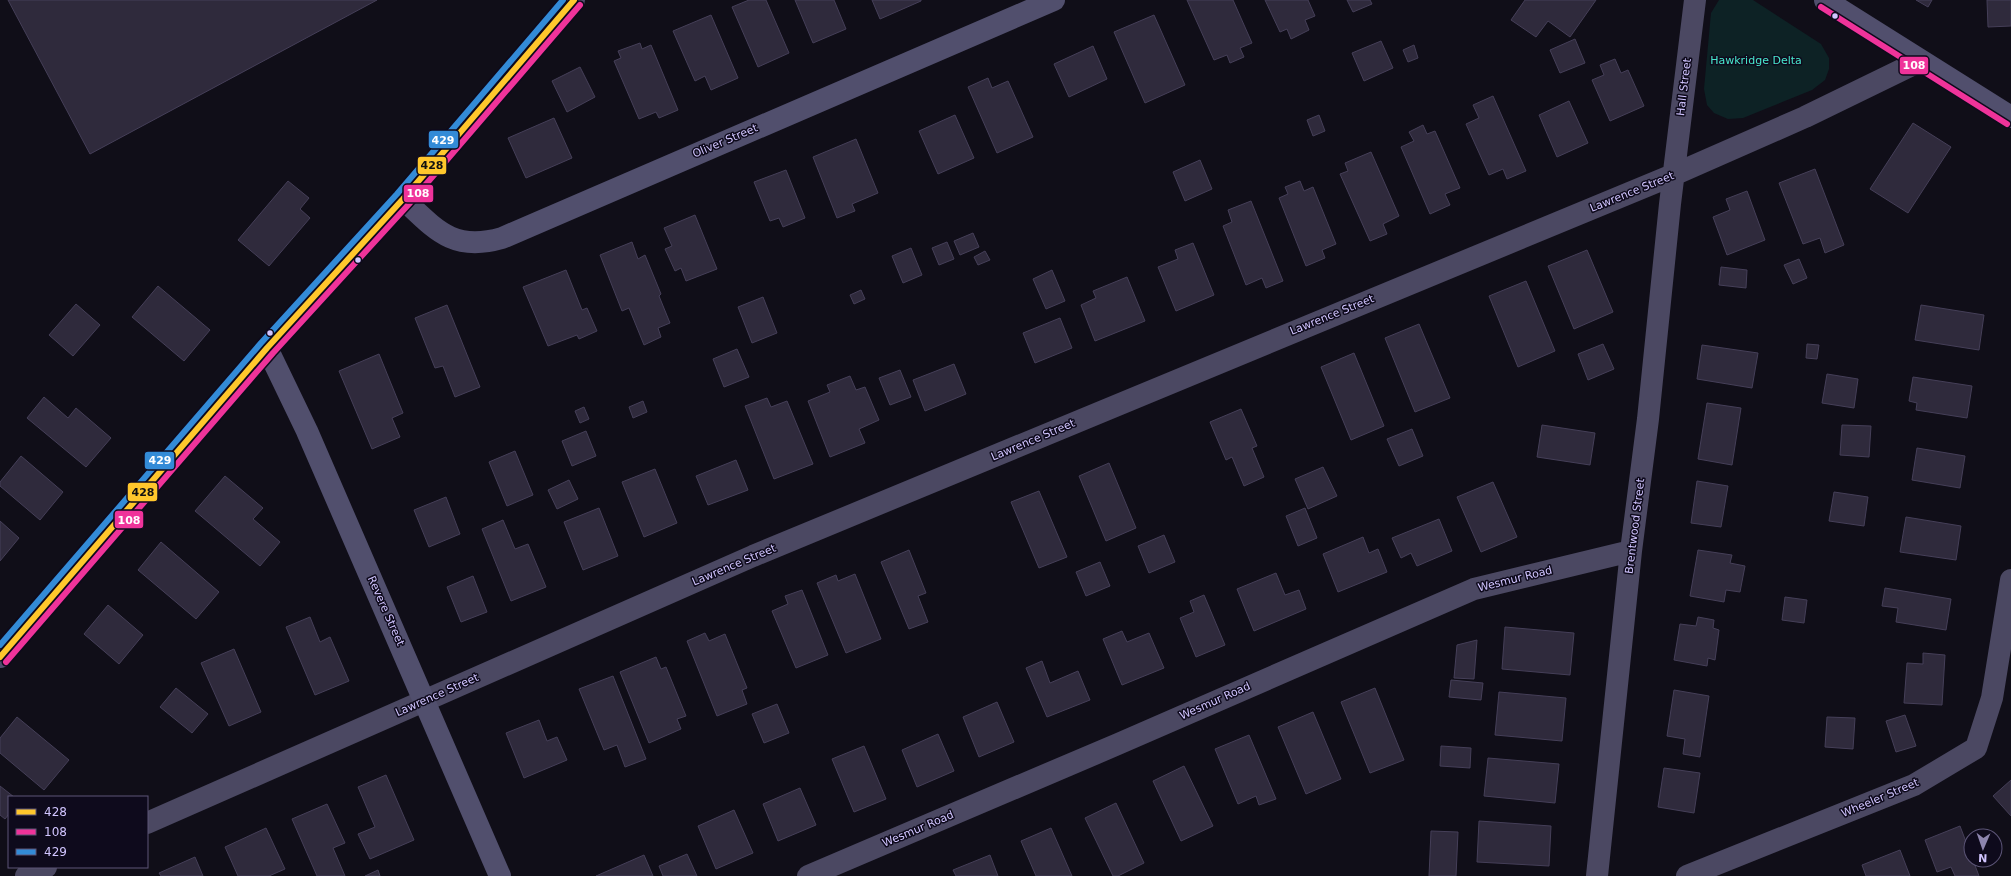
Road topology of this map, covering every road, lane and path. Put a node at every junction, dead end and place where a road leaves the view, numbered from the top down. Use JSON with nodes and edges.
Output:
{"nodes":[{"id":1,"x":574,"y":0,"type":"edge"},
{"id":2,"x":1054,"y":0,"type":"edge"},
{"id":3,"x":1696,"y":0,"type":"edge"},
{"id":4,"x":1825,"y":0,"type":"edge"},
{"id":5,"x":1920,"y":60,"type":"junction"},
{"id":6,"x":2011,"y":117,"type":"edge"},
{"id":7,"x":1673,"y":175,"type":"junction"},
{"id":8,"x":403,"y":199,"type":"junction"},
{"id":9,"x":268,"y":348,"type":"junction"},
{"id":10,"x":1631,"y":551,"type":"junction"},
{"id":11,"x":2011,"y":580,"type":"edge"},
{"id":12,"x":0,"y":657,"type":"edge"},
{"id":13,"x":425,"y":700,"type":"junction"},
{"id":14,"x":148,"y":823,"type":"edge"},
{"id":15,"x":44,"y":868,"type":"edge"},
{"id":16,"x":26,"y":876,"type":"edge"},
{"id":17,"x":500,"y":876,"type":"edge"},
{"id":18,"x":808,"y":876,"type":"edge"},
{"id":19,"x":1597,"y":876,"type":"edge"},
{"id":20,"x":1687,"y":876,"type":"edge"}],
"edges":[{"from":1,"to":8,"type":"street"},
{"from":2,"to":8,"type":"street","name":"Oliver Street"},
{"from":3,"to":7,"type":"street","name":"Hall Street"},
{"from":4,"to":5,"type":"street"},
{"from":5,"to":6,"type":"street"},
{"from":5,"to":7,"type":"street","name":"Lawrence Street"},
{"from":7,"to":10,"type":"street","name":"Brentwood Street"},
{"from":7,"to":13,"type":"street","name":"Lawrence Street"},
{"from":8,"to":9,"type":"street"},
{"from":9,"to":12,"type":"street"},
{"from":9,"to":13,"type":"street","name":"Revere Street"},
{"from":10,"to":18,"type":"street","name":"Wesmur Road"},
{"from":10,"to":19,"type":"street","name":"Brentwood Street"},
{"from":11,"to":20,"type":"street","name":"Wheeler Street"},
{"from":13,"to":14,"type":"street","name":"Lawrence Street"},
{"from":13,"to":17,"type":"street","name":"Revere Street"},
{"from":15,"to":16,"type":"street"}]}
